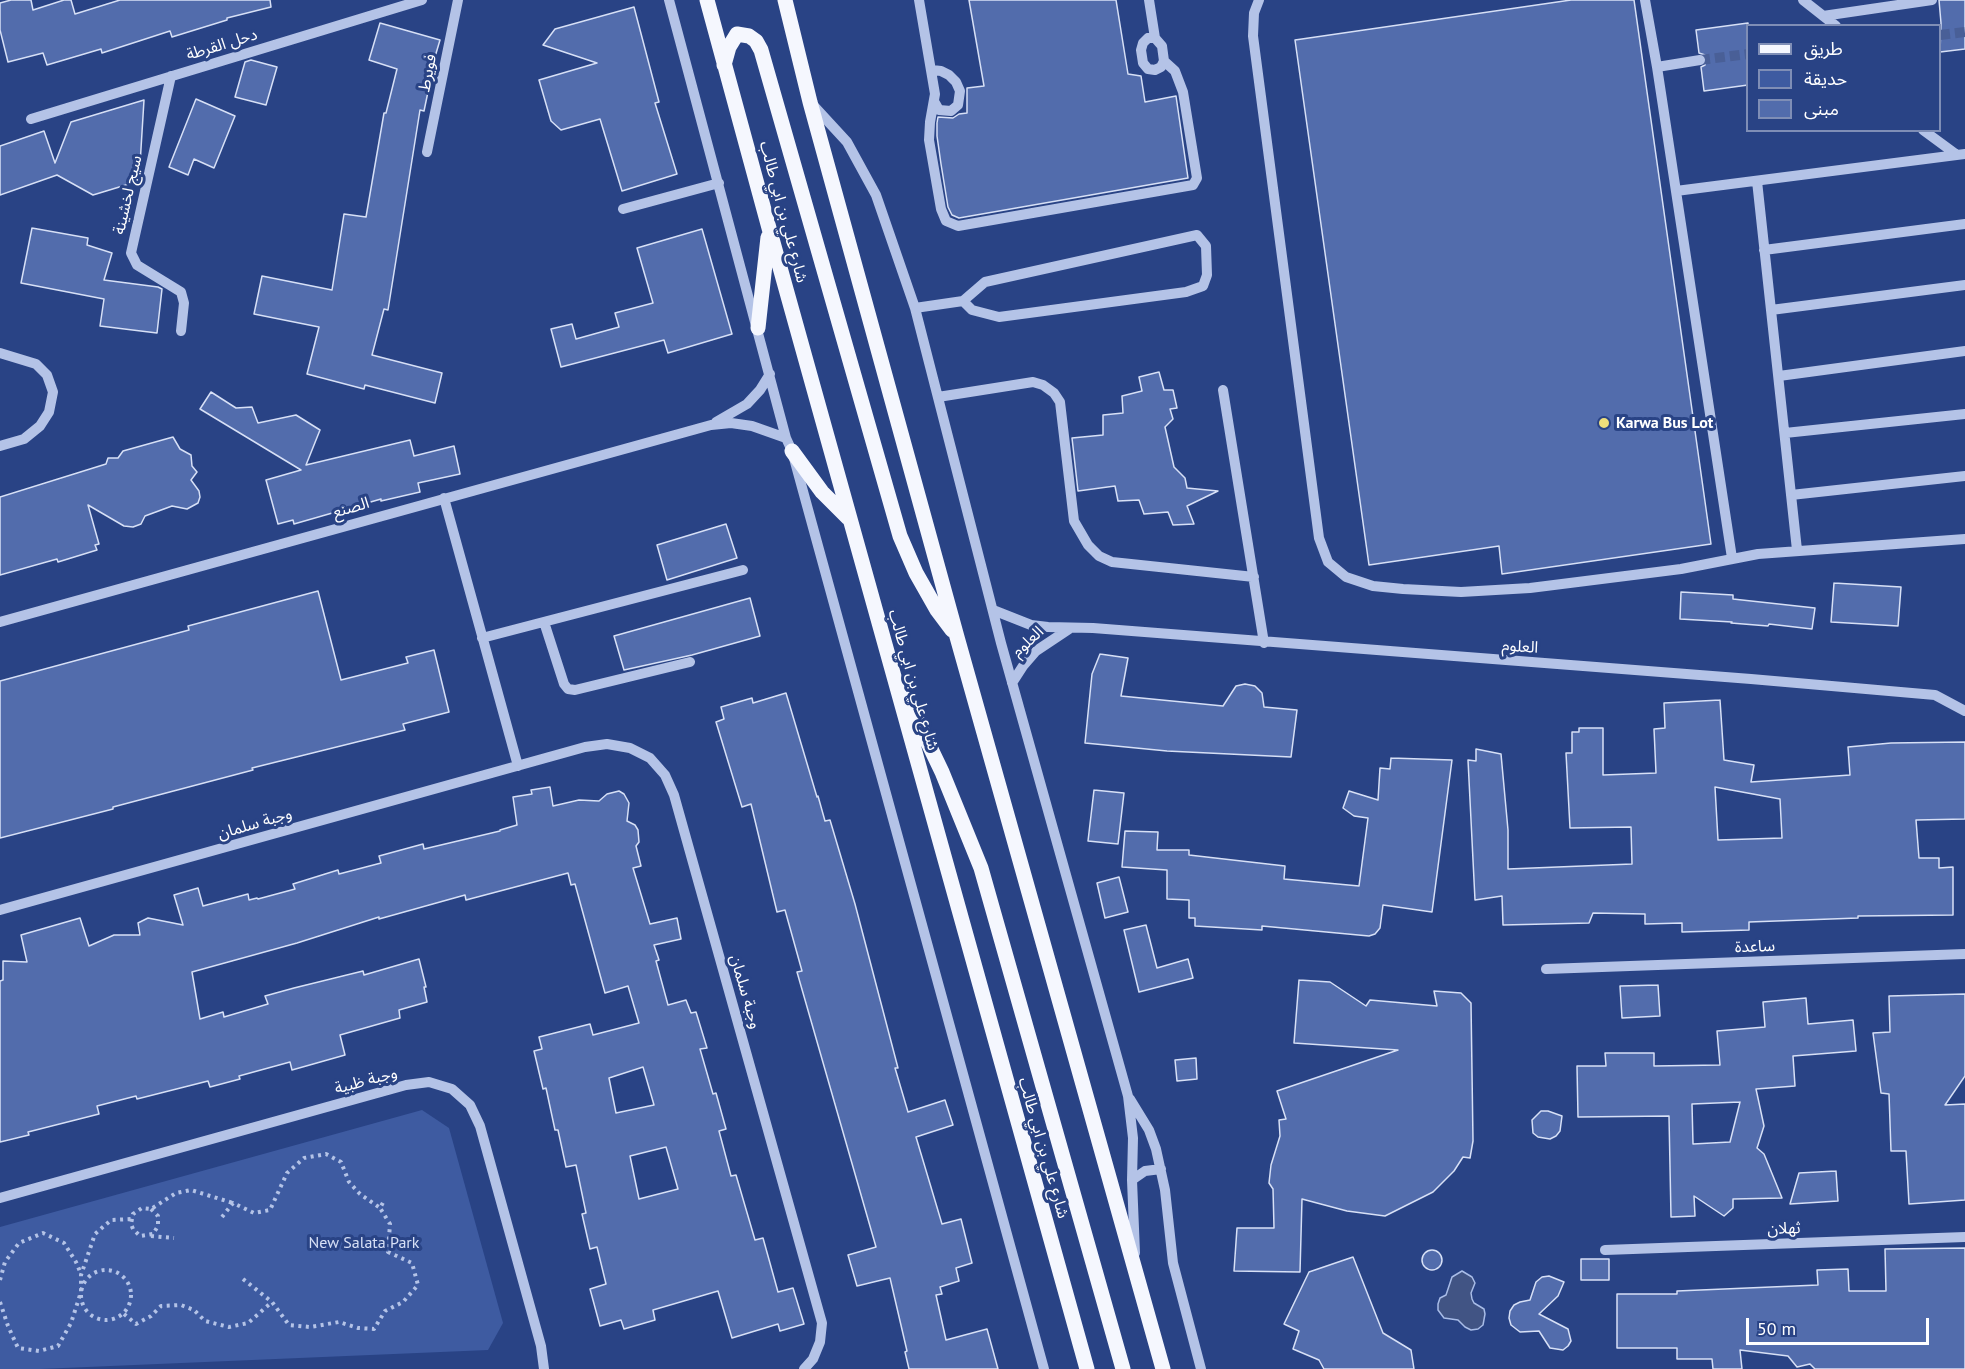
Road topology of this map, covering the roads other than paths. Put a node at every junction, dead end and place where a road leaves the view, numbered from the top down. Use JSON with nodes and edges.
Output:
{"nodes":[{"id":1,"x":422,"y":0,"type":"edge"},
{"id":2,"x":458,"y":0,"type":"edge"},
{"id":3,"x":669,"y":0,"type":"edge"},
{"id":4,"x":707,"y":0,"type":"edge"},
{"id":5,"x":918,"y":0,"type":"edge"},
{"id":6,"x":1149,"y":0,"type":"edge"},
{"id":7,"x":1259,"y":0,"type":"edge"},
{"id":8,"x":1645,"y":0,"type":"edge"},
{"id":9,"x":1803,"y":0,"type":"edge"},
{"id":10,"x":1932,"y":0,"type":"edge"},
{"id":11,"x":788,"y":3,"type":"edge"},
{"id":12,"x":1823,"y":16,"type":"junction"},
{"id":13,"x":1833,"y":24,"type":"edge"},
{"id":14,"x":1155,"y":38,"type":"junction"},
{"id":15,"x":1700,"y":60,"type":"tunnel mouth"},
{"id":16,"x":1164,"y":61,"type":"junction"},
{"id":17,"x":724,"y":66,"type":"junction"},
{"id":18,"x":1657,"y":67,"type":"junction"},
{"id":19,"x":932,"y":70,"type":"junction"},
{"id":20,"x":171,"y":76,"type":"junction"},
{"id":21,"x":810,"y":102,"type":"junction"},
{"id":22,"x":935,"y":103,"type":"junction"},
{"id":23,"x":31,"y":118,"type":"dead end"},
{"id":24,"x":1926,"y":132,"type":"edge"},
{"id":25,"x":427,"y":152,"type":"dead end"},
{"id":26,"x":1961,"y":155,"type":"edge"},
{"id":27,"x":1757,"y":181,"type":"junction"},
{"id":28,"x":719,"y":183,"type":"junction"},
{"id":29,"x":1676,"y":191,"type":"junction"},
{"id":30,"x":623,"y":209,"type":"dead end"},
{"id":31,"x":1965,"y":224,"type":"edge"},
{"id":32,"x":769,"y":228,"type":"junction"},
{"id":33,"x":1764,"y":250,"type":"junction"},
{"id":34,"x":1965,"y":285,"type":"edge"},
{"id":35,"x":963,"y":301,"type":"junction"},
{"id":36,"x":915,"y":308,"type":"junction"},
{"id":37,"x":1771,"y":310,"type":"junction"},
{"id":38,"x":758,"y":328,"type":"junction"},
{"id":39,"x":181,"y":331,"type":"dead end"},
{"id":40,"x":1965,"y":351,"type":"edge"},
{"id":41,"x":0,"y":353,"type":"edge"},
{"id":42,"x":770,"y":374,"type":"junction"},
{"id":43,"x":1779,"y":376,"type":"junction"},
{"id":44,"x":1223,"y":390,"type":"dead end"},
{"id":45,"x":938,"y":397,"type":"junction"},
{"id":46,"x":1965,"y":414,"type":"edge"},
{"id":47,"x":711,"y":425,"type":"junction"},
{"id":48,"x":1785,"y":434,"type":"junction"},
{"id":49,"x":789,"y":445,"type":"junction"},
{"id":50,"x":0,"y":446,"type":"edge"},
{"id":51,"x":1965,"y":476,"type":"edge"},
{"id":52,"x":1791,"y":495,"type":"junction"},
{"id":53,"x":444,"y":498,"type":"junction"},
{"id":54,"x":850,"y":520,"type":"junction"},
{"id":55,"x":1965,"y":539,"type":"edge"},
{"id":56,"x":1797,"y":550,"type":"junction"},
{"id":57,"x":1732,"y":558,"type":"junction"},
{"id":58,"x":743,"y":570,"type":"dead end"},
{"id":59,"x":1254,"y":577,"type":"junction"},
{"id":60,"x":993,"y":610,"type":"junction"},
{"id":61,"x":0,"y":622,"type":"edge"},
{"id":62,"x":544,"y":622,"type":"junction"},
{"id":63,"x":1070,"y":628,"type":"junction"},
{"id":64,"x":957,"y":637,"type":"junction"},
{"id":65,"x":482,"y":638,"type":"junction"},
{"id":66,"x":1264,"y":643,"type":"junction"},
{"id":67,"x":690,"y":662,"type":"dead end"},
{"id":68,"x":890,"y":664,"type":"junction"},
{"id":69,"x":1012,"y":683,"type":"junction"},
{"id":70,"x":1965,"y":711,"type":"edge"},
{"id":71,"x":518,"y":766,"type":"junction"},
{"id":72,"x":0,"y":910,"type":"edge"},
{"id":73,"x":1965,"y":954,"type":"edge"},
{"id":74,"x":1546,"y":969,"type":"dead end"},
{"id":75,"x":1128,"y":1096,"type":"junction"},
{"id":76,"x":1161,"y":1169,"type":"junction"},
{"id":77,"x":1132,"y":1180,"type":"junction"},
{"id":78,"x":0,"y":1198,"type":"edge"},
{"id":79,"x":1965,"y":1237,"type":"edge"},
{"id":80,"x":1605,"y":1250,"type":"dead end"},
{"id":81,"x":1135,"y":1268,"type":"junction"},
{"id":82,"x":544,"y":1369,"type":"edge"},
{"id":83,"x":804,"y":1369,"type":"edge"},
{"id":84,"x":1044,"y":1369,"type":"edge"},
{"id":85,"x":1087,"y":1369,"type":"edge"},
{"id":86,"x":1123,"y":1369,"type":"edge"},
{"id":87,"x":1163,"y":1369,"type":"edge"},
{"id":88,"x":1201,"y":1369,"type":"edge"}],
"edges":[{"from":1,"to":20,"type":"street","name":"دحل القرطة"},
{"from":2,"to":25,"type":"street","name":"فويرط"},
{"from":3,"to":28,"type":"street"},
{"from":4,"to":17,"type":"main road","name":"شارع علي بن ابي طالب"},
{"from":5,"to":19,"type":"street"},
{"from":6,"to":14,"type":"street"},
{"from":7,"to":57,"type":"street"},
{"from":8,"to":18,"type":"street"},
{"from":9,"to":12,"type":"street"},
{"from":10,"to":12,"type":"street"},
{"from":11,"to":21,"type":"main road"},
{"from":12,"to":13,"type":"street"},
{"from":14,"to":16,"type":"street"},
{"from":14,"to":16,"type":"street"},
{"from":15,"to":18,"type":"street"},
{"from":16,"to":22,"type":"street"},
{"from":17,"to":32,"type":"main road","name":"شارع علي بن ابي طالب"},
{"from":17,"to":64,"type":"main road"},
{"from":18,"to":29,"type":"street"},
{"from":19,"to":22,"type":"street"},
{"from":19,"to":22,"type":"street"},
{"from":20,"to":23,"type":"street","name":"دحل القرطة"},
{"from":20,"to":39,"type":"street","name":"سيج لخشينة"},
{"from":21,"to":36,"type":"street"},
{"from":21,"to":64,"type":"main road"},
{"from":24,"to":26,"type":"street"},
{"from":26,"to":27,"type":"street"},
{"from":27,"to":29,"type":"street"},
{"from":27,"to":33,"type":"street"},
{"from":28,"to":30,"type":"street"},
{"from":28,"to":38,"type":"street"},
{"from":29,"to":57,"type":"street"},
{"from":31,"to":33,"type":"street"},
{"from":32,"to":38,"type":"main road"},
{"from":32,"to":54,"type":"main road","name":"شارع علي بن ابي طالب"},
{"from":33,"to":37,"type":"street"},
{"from":34,"to":37,"type":"street"},
{"from":35,"to":35,"type":"street"},
{"from":35,"to":36,"type":"street"},
{"from":36,"to":45,"type":"street"},
{"from":37,"to":43,"type":"street"},
{"from":38,"to":42,"type":"street"},
{"from":40,"to":43,"type":"street"},
{"from":41,"to":50,"type":"street"},
{"from":42,"to":47,"type":"street","name":"الصنع"},
{"from":42,"to":49,"type":"street"},
{"from":43,"to":48,"type":"street"},
{"from":44,"to":59,"type":"street"},
{"from":45,"to":59,"type":"street"},
{"from":45,"to":60,"type":"street"},
{"from":46,"to":48,"type":"street"},
{"from":47,"to":49,"type":"street","name":"الصنع"},
{"from":47,"to":53,"type":"street","name":"الصنع"},
{"from":48,"to":52,"type":"street"},
{"from":49,"to":54,"type":"main road"},
{"from":49,"to":84,"type":"street"},
{"from":51,"to":52,"type":"street"},
{"from":52,"to":56,"type":"street"},
{"from":53,"to":61,"type":"street","name":"الصنع"},
{"from":53,"to":65,"type":"street"},
{"from":54,"to":68,"type":"main road","name":"شارع علي بن ابي طالب"},
{"from":55,"to":56,"type":"street"},
{"from":56,"to":57,"type":"street"},
{"from":58,"to":62,"type":"street"},
{"from":59,"to":66,"type":"street"},
{"from":60,"to":63,"type":"street","name":"العلوم"},
{"from":60,"to":69,"type":"street"},
{"from":62,"to":65,"type":"street"},
{"from":62,"to":67,"type":"street"},
{"from":63,"to":66,"type":"street","name":"العلوم"},
{"from":63,"to":69,"type":"street","name":"العلوم"},
{"from":64,"to":81,"type":"main road"},
{"from":65,"to":71,"type":"street"},
{"from":66,"to":70,"type":"street","name":"العلوم"},
{"from":68,"to":85,"type":"main road","name":"شارع علي بن ابي طالب"},
{"from":68,"to":86,"type":"main road"},
{"from":69,"to":75,"type":"street"},
{"from":71,"to":72,"type":"street","name":"وجبة سلمان"},
{"from":71,"to":83,"type":"street","name":"وجبة سلمان"},
{"from":73,"to":74,"type":"street","name":"ساعدة"},
{"from":75,"to":76,"type":"street"},
{"from":75,"to":77,"type":"street"},
{"from":76,"to":77,"type":"street"},
{"from":76,"to":88,"type":"street"},
{"from":77,"to":81,"type":"street"},
{"from":78,"to":82,"type":"street","name":"وجبة ظبية"},
{"from":79,"to":80,"type":"street","name":"ثهلان"},
{"from":81,"to":87,"type":"main road"}]}
